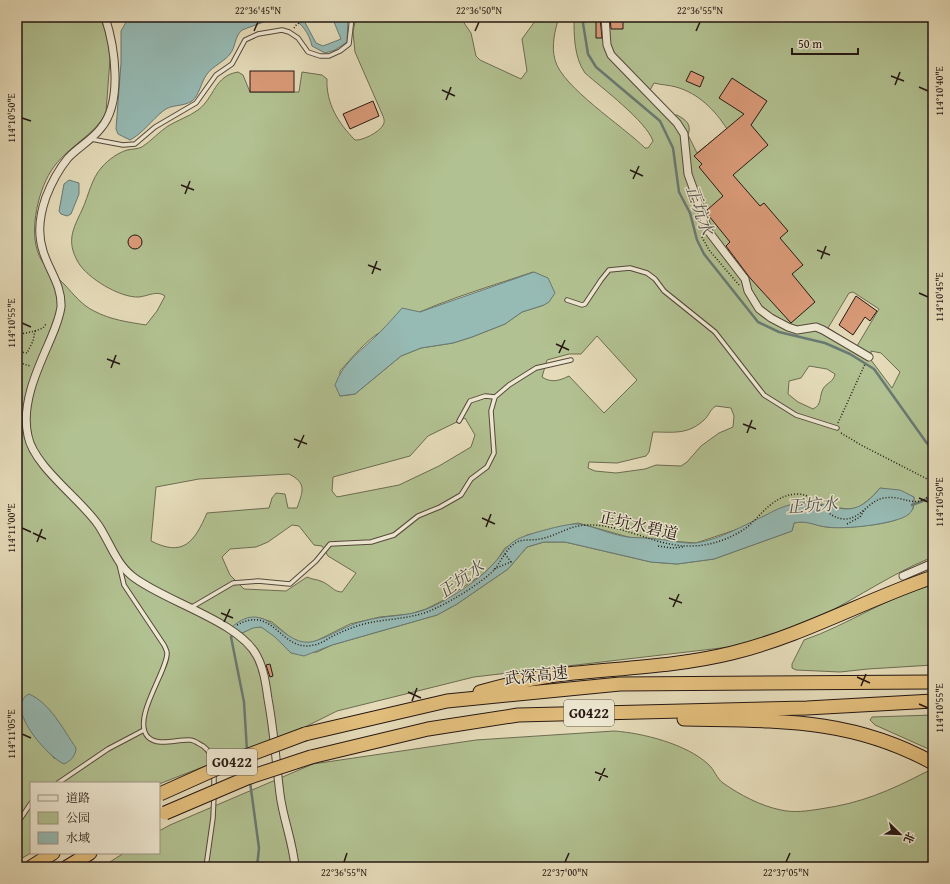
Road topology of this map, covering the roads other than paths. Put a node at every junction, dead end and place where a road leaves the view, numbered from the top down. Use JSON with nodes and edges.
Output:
{"nodes":[{"id":1,"x":105,"y":17,"type":"edge"},
{"id":2,"x":352,"y":17,"type":"edge"},
{"id":3,"x":605,"y":17,"type":"edge"},
{"id":4,"x":90,"y":139,"type":"junction"},
{"id":5,"x":567,"y":300,"type":"dead end"},
{"id":6,"x":869,"y":357,"type":"dead end"},
{"id":7,"x":571,"y":360,"type":"dead end"},
{"id":8,"x":495,"y":396,"type":"junction"},
{"id":9,"x":459,"y":421,"type":"dead end"},
{"id":10,"x":837,"y":428,"type":"road end"},
{"id":11,"x":118,"y":561,"type":"junction"},
{"id":12,"x":933,"y":563,"type":"edge"},
{"id":13,"x":903,"y":576,"type":"dead end"},
{"id":14,"x":933,"y":577,"type":"edge"},
{"id":15,"x":191,"y":608,"type":"junction"},
{"id":16,"x":933,"y":682,"type":"edge"},
{"id":17,"x":447,"y":701,"type":"junction"},
{"id":18,"x":933,"y":701,"type":"edge"},
{"id":19,"x":518,"y":715,"type":"junction"},
{"id":20,"x":144,"y":730,"type":"junction"},
{"id":21,"x":933,"y":763,"type":"edge"},
{"id":22,"x":59,"y":782,"type":"edge"},
{"id":23,"x":160,"y":794,"type":"edge"},
{"id":24,"x":30,"y":804,"type":"edge"},
{"id":25,"x":162,"y":814,"type":"edge"},
{"id":26,"x":17,"y":824,"type":"edge"},
{"id":27,"x":51,"y":854,"type":"edge"},
{"id":28,"x":88,"y":854,"type":"edge"},
{"id":29,"x":30,"y":867,"type":"edge"},
{"id":30,"x":67,"y":867,"type":"edge"},
{"id":31,"x":206,"y":867,"type":"edge"},
{"id":32,"x":295,"y":867,"type":"edge"}],
"edges":[{"from":1,"to":4,"type":"street"},
{"from":2,"to":4,"type":"lane"},
{"from":3,"to":6,"type":"street"},
{"from":4,"to":11,"type":"street"},
{"from":5,"to":10,"type":"lane"},
{"from":7,"to":8,"type":"lane"},
{"from":8,"to":9,"type":"lane"},
{"from":8,"to":15,"type":"lane"},
{"from":11,"to":15,"type":"street"},
{"from":11,"to":20,"type":"lane"},
{"from":12,"to":13,"type":"street"},
{"from":14,"to":17,"type":"highway"},
{"from":15,"to":32,"type":"street"},
{"from":16,"to":17,"type":"highway","name":"武深高速","number":"G0422"},
{"from":17,"to":23,"type":"highway","name":"武深高速","number":"G0422","bridge":true},
{"from":18,"to":19,"type":"highway","number":"G0422"},
{"from":19,"to":21,"type":"highway"},
{"from":19,"to":25,"type":"highway","number":"G0422","bridge":true},
{"from":20,"to":22,"type":"lane"},
{"from":20,"to":31,"type":"lane"},
{"from":24,"to":26,"type":"lane"},
{"from":27,"to":29,"type":"highway"},
{"from":28,"to":30,"type":"highway"}]}
